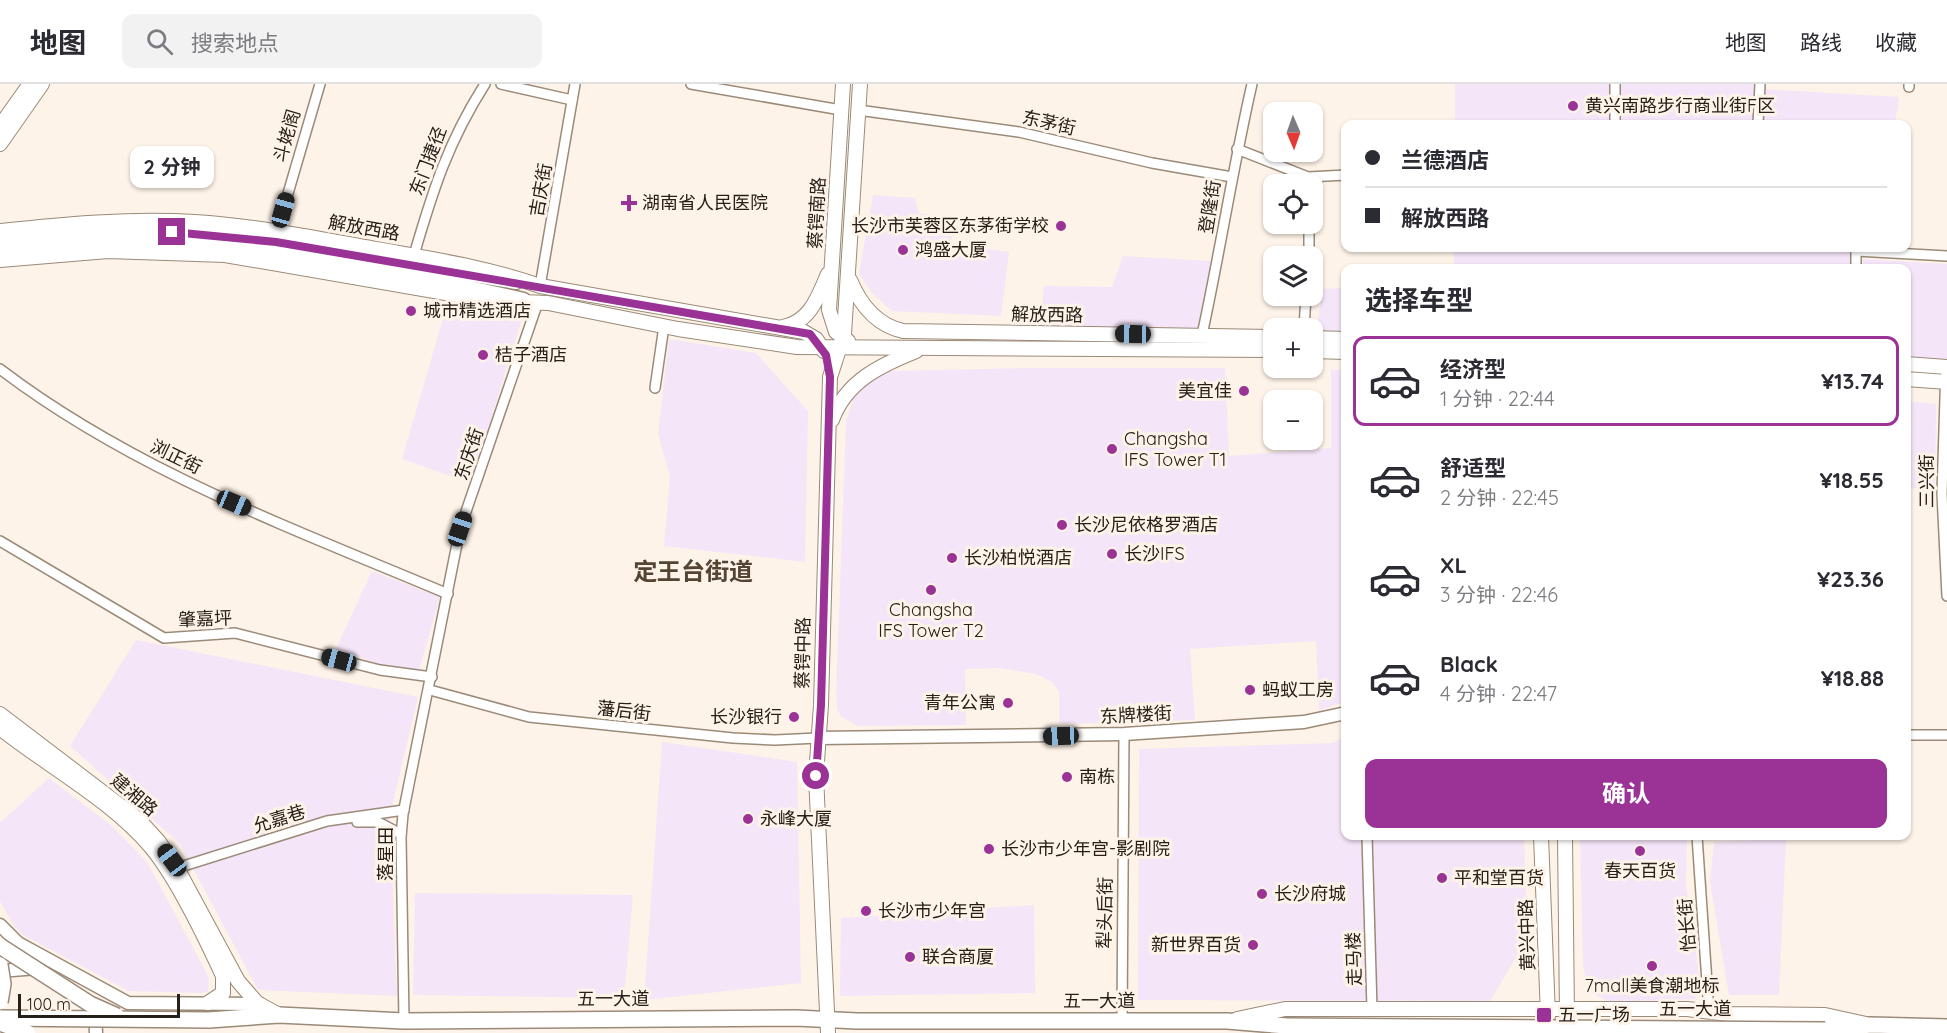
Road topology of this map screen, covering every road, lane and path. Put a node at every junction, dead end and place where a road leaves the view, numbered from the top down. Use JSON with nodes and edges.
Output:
{"nodes":[{"id":1,"x":30,"y":84,"type":"edge"},
{"id":2,"x":42,"y":84,"type":"edge"},
{"id":3,"x":320,"y":84,"type":"edge"},
{"id":4,"x":485,"y":84,"type":"edge"},
{"id":5,"x":501,"y":84,"type":"edge"},
{"id":6,"x":575,"y":84,"type":"edge"},
{"id":7,"x":691,"y":84,"type":"edge"},
{"id":8,"x":843,"y":84,"type":"edge"},
{"id":9,"x":860,"y":84,"type":"edge"},
{"id":10,"x":1252,"y":84,"type":"edge"},
{"id":11,"x":1615,"y":84,"type":"edge"},
{"id":12,"x":1760,"y":84,"type":"edge"},
{"id":13,"x":572,"y":100,"type":"junction"},
{"id":14,"x":841,"y":110,"type":"junction"},
{"id":15,"x":858,"y":110,"type":"junction"},
{"id":16,"x":1615,"y":120,"type":"edge"},
{"id":17,"x":1758,"y":120,"type":"edge"},
{"id":18,"x":0,"y":126,"type":"edge"},
{"id":19,"x":0,"y":144,"type":"edge"},
{"id":20,"x":1237,"y":149,"type":"junction"},
{"id":21,"x":1292,"y":174,"type":"edge"},
{"id":22,"x":1341,"y":176,"type":"edge"},
{"id":23,"x":1232,"y":177,"type":"junction"},
{"id":24,"x":1323,"y":179,"type":"edge"},
{"id":25,"x":0,"y":231,"type":"edge"},
{"id":26,"x":277,"y":231,"type":"junction"},
{"id":27,"x":0,"y":241,"type":"edge"},
{"id":28,"x":0,"y":250,"type":"edge"},
{"id":29,"x":1896,"y":252,"type":"edge"},
{"id":30,"x":414,"y":255,"type":"junction"},
{"id":31,"x":1947,"y":256,"type":"edge"},
{"id":32,"x":0,"y":260,"type":"edge"},
{"id":33,"x":832,"y":264,"type":"junction"},
{"id":34,"x":848,"y":273,"type":"junction"},
{"id":35,"x":448,"y":277,"type":"junction"},
{"id":36,"x":540,"y":286,"type":"junction"},
{"id":37,"x":538,"y":302,"type":"junction"},
{"id":38,"x":664,"y":326,"type":"junction"},
{"id":39,"x":780,"y":327,"type":"junction"},
{"id":40,"x":1202,"y":335,"type":"junction"},
{"id":41,"x":1263,"y":337,"type":"edge"},
{"id":42,"x":1323,"y":338,"type":"edge"},
{"id":43,"x":1341,"y":339,"type":"edge"},
{"id":44,"x":842,"y":343,"type":"junction"},
{"id":45,"x":822,"y":348,"type":"junction"},
{"id":46,"x":925,"y":348,"type":"junction"},
{"id":47,"x":1263,"y":350,"type":"edge"},
{"id":48,"x":1323,"y":351,"type":"edge"},
{"id":49,"x":1341,"y":352,"type":"edge"},
{"id":50,"x":1911,"y":364,"type":"edge"},
{"id":51,"x":1946,"y":367,"type":"edge"},
{"id":52,"x":0,"y":369,"type":"edge"},
{"id":53,"x":830,"y":377,"type":"junction"},
{"id":54,"x":1911,"y":379,"type":"edge"},
{"id":55,"x":1946,"y":382,"type":"edge"},
{"id":56,"x":655,"y":388,"type":"dead end"},
{"id":57,"x":829,"y":427,"type":"junction"},
{"id":58,"x":0,"y":542,"type":"edge"},
{"id":59,"x":448,"y":594,"type":"junction"},
{"id":60,"x":1947,"y":596,"type":"edge"},
{"id":61,"x":432,"y":677,"type":"junction"},
{"id":62,"x":430,"y":690,"type":"junction"},
{"id":63,"x":0,"y":714,"type":"edge"},
{"id":64,"x":1341,"y":714,"type":"edge"},
{"id":65,"x":0,"y":728,"type":"edge"},
{"id":66,"x":1124,"y":734,"type":"junction"},
{"id":67,"x":1911,"y":735,"type":"edge"},
{"id":68,"x":1947,"y":735,"type":"edge"},
{"id":69,"x":818,"y":738,"type":"junction"},
{"id":70,"x":404,"y":810,"type":"junction"},
{"id":71,"x":401,"y":834,"type":"junction"},
{"id":72,"x":1366,"y":840,"type":"edge"},
{"id":73,"x":1542,"y":840,"type":"edge"},
{"id":74,"x":1565,"y":840,"type":"edge"},
{"id":75,"x":1697,"y":840,"type":"edge"},
{"id":76,"x":174,"y":873,"type":"junction"},
{"id":77,"x":0,"y":925,"type":"edge"},
{"id":78,"x":0,"y":946,"type":"edge"},
{"id":79,"x":0,"y":965,"type":"edge"},
{"id":80,"x":60,"y":967,"type":"junction"},
{"id":81,"x":0,"y":971,"type":"edge"},
{"id":82,"x":827,"y":982,"type":"junction"},
{"id":83,"x":93,"y":986,"type":"junction"},
{"id":84,"x":0,"y":1002,"type":"edge"},
{"id":85,"x":208,"y":1004,"type":"junction"},
{"id":86,"x":260,"y":1004,"type":"junction"},
{"id":87,"x":1372,"y":1009,"type":"junction"},
{"id":88,"x":1548,"y":1009,"type":"junction"},
{"id":89,"x":1567,"y":1009,"type":"junction"},
{"id":90,"x":1709,"y":1012,"type":"junction"},
{"id":91,"x":279,"y":1015,"type":"junction"},
{"id":92,"x":0,"y":1018,"type":"edge"},
{"id":93,"x":132,"y":1020,"type":"junction"},
{"id":94,"x":404,"y":1021,"type":"junction"},
{"id":95,"x":1122,"y":1021,"type":"junction"},
{"id":96,"x":1227,"y":1021,"type":"junction"},
{"id":97,"x":857,"y":1022,"type":"junction"},
{"id":98,"x":1871,"y":1025,"type":"junction"},
{"id":99,"x":1947,"y":1027,"type":"edge"},
{"id":100,"x":12,"y":1028,"type":"edge"},
{"id":101,"x":828,"y":1029,"type":"edge"},
{"id":102,"x":96,"y":1033,"type":"edge"},
{"id":103,"x":1549,"y":1033,"type":"edge"},
{"id":104,"x":1568,"y":1033,"type":"edge"}],
"edges":[{"from":1,"to":18,"type":"main road"},
{"from":2,"to":19,"type":"main road"},
{"from":3,"to":26,"type":"street","name":"斗姥阁"},
{"from":4,"to":30,"type":"street","name":"东门捷径"},
{"from":5,"to":13,"type":"street"},
{"from":6,"to":13,"type":"street","name":"吉庆街"},
{"from":7,"to":14,"type":"street"},
{"from":8,"to":14,"type":"main road","name":"蔡锷南路"},
{"from":9,"to":15,"type":"main road","name":"蔡锷南路"},
{"from":10,"to":20,"type":"street","name":"登隆街"},
{"from":11,"to":16,"type":"street"},
{"from":12,"to":17,"type":"street"},
{"from":13,"to":36,"type":"street","name":"吉庆街"},
{"from":14,"to":33,"type":"main road","name":"蔡锷南路"},
{"from":15,"to":23,"type":"street","name":"东茅街"},
{"from":15,"to":34,"type":"main road","name":"蔡锷南路"},
{"from":20,"to":21,"type":"street"},
{"from":20,"to":23,"type":"street","name":"登隆街"},
{"from":22,"to":24,"type":"street"},
{"from":23,"to":40,"type":"street","name":"登隆街"},
{"from":25,"to":26,"type":"main road","name":"解放西路"},
{"from":26,"to":30,"type":"main road","name":"解放西路"},
{"from":27,"to":35,"type":"street","name":"解放西路"},
{"from":28,"to":35,"type":"street","name":"解放西路"},
{"from":29,"to":31,"type":"street"},
{"from":30,"to":36,"type":"main road","name":"解放西路"},
{"from":32,"to":37,"type":"main road","name":"解放西路"},
{"from":33,"to":39,"type":"main road"},
{"from":33,"to":44,"type":"main road","name":"蔡锷南路"},
{"from":34,"to":40,"type":"main road","name":"解放西路"},
{"from":34,"to":44,"type":"main road","name":"蔡锷南路"},
{"from":35,"to":36,"type":"street","name":"解放西路"},
{"from":35,"to":37,"type":"street","name":"解放西路"},
{"from":36,"to":39,"type":"main road","name":"解放西路"},
{"from":37,"to":38,"type":"main road","name":"解放西路"},
{"from":37,"to":59,"type":"street","name":"东庆街"},
{"from":38,"to":45,"type":"main road","name":"解放西路"},
{"from":38,"to":56,"type":"street"},
{"from":39,"to":45,"type":"main road","name":"解放西路"},
{"from":40,"to":41,"type":"main road","name":"解放西路"},
{"from":42,"to":43,"type":"main road"},
{"from":44,"to":45,"type":"main road","name":"解放西路"},
{"from":44,"to":46,"type":"main road","name":"解放西路"},
{"from":44,"to":53,"type":"main road","name":"蔡锷中路"},
{"from":45,"to":53,"type":"main road"},
{"from":46,"to":47,"type":"main road","name":"解放西路"},
{"from":46,"to":57,"type":"main road"},
{"from":48,"to":49,"type":"main road"},
{"from":50,"to":51,"type":"main road"},
{"from":51,"to":55,"type":"street","name":"三兴街"},
{"from":52,"to":59,"type":"street","name":"浏正街"},
{"from":53,"to":57,"type":"main road","name":"蔡锷中路"},
{"from":54,"to":55,"type":"main road"},
{"from":55,"to":60,"type":"street","name":"三兴街"},
{"from":57,"to":69,"type":"main road","name":"蔡锷中路"},
{"from":58,"to":61,"type":"street","name":"肇嘉坪"},
{"from":59,"to":61,"type":"street","name":"东庆街"},
{"from":61,"to":62,"type":"street","name":"东庆街"},
{"from":62,"to":69,"type":"street","name":"藩后街"},
{"from":62,"to":70,"type":"street","name":"落星田"},
{"from":63,"to":76,"type":"main road","name":"建湘路"},
{"from":64,"to":66,"type":"street","name":"东牌楼街"},
{"from":65,"to":76,"type":"main road","name":"建湘路"},
{"from":66,"to":69,"type":"street","name":"东牌楼街"},
{"from":66,"to":95,"type":"street","name":"犁头后街"},
{"from":67,"to":68,"type":"street"},
{"from":69,"to":82,"type":"main road","name":"蔡锷中路"},
{"from":70,"to":71,"type":"street","name":"落星田"},
{"from":70,"to":76,"type":"street","name":"允嘉巷"},
{"from":71,"to":76,"type":"street","name":"允嘉巷"},
{"from":71,"to":94,"type":"street","name":"落星田"},
{"from":72,"to":87,"type":"street","name":"走马楼"},
{"from":73,"to":88,"type":"main road","name":"黄兴中路"},
{"from":74,"to":89,"type":"main road","name":"黄兴中路"},
{"from":75,"to":90,"type":"street","name":"怡长街"},
{"from":76,"to":85,"type":"main road","name":"建湘路"},
{"from":76,"to":86,"type":"main road","name":"建湘路"},
{"from":77,"to":80,"type":"street"},
{"from":78,"to":93,"type":"main road","bridge":true},
{"from":79,"to":84,"type":"main road","bridge":true},
{"from":80,"to":81,"type":"street"},
{"from":80,"to":83,"type":"street"},
{"from":82,"to":97,"type":"main road"},
{"from":82,"to":101,"type":"main road","name":"蔡锷中路"},
{"from":83,"to":85,"type":"street"},
{"from":83,"to":102,"type":"street"},
{"from":85,"to":86,"type":"street"},
{"from":86,"to":91,"type":"main road","name":"建湘路"},
{"from":87,"to":88,"type":"main road","name":"五一大道"},
{"from":87,"to":96,"type":"main road","name":"五一大道"},
{"from":88,"to":89,"type":"main road","name":"五一大道"},
{"from":88,"to":103,"type":"main road","name":"黄兴中路"},
{"from":89,"to":90,"type":"main road","name":"五一大道"},
{"from":89,"to":104,"type":"main road","name":"黄兴中路"},
{"from":90,"to":98,"type":"main road","name":"五一大道"},
{"from":91,"to":93,"type":"main road","name":"五一大道","bridge":true},
{"from":91,"to":94,"type":"main road","name":"五一大道"},
{"from":92,"to":100,"type":"main road","name":"五一大道","bridge":true},
{"from":93,"to":100,"type":"main road","name":"五一大道","bridge":true},
{"from":94,"to":101,"type":"main road","name":"五一大道"},
{"from":95,"to":96,"type":"main road","name":"五一大道"},
{"from":95,"to":97,"type":"main road","name":"五一大道"},
{"from":96,"to":98,"type":"main road","name":"五一大道","bridge":true},
{"from":97,"to":101,"type":"main road","name":"五一大道"},
{"from":98,"to":99,"type":"main road","name":"五一大道"}]}
